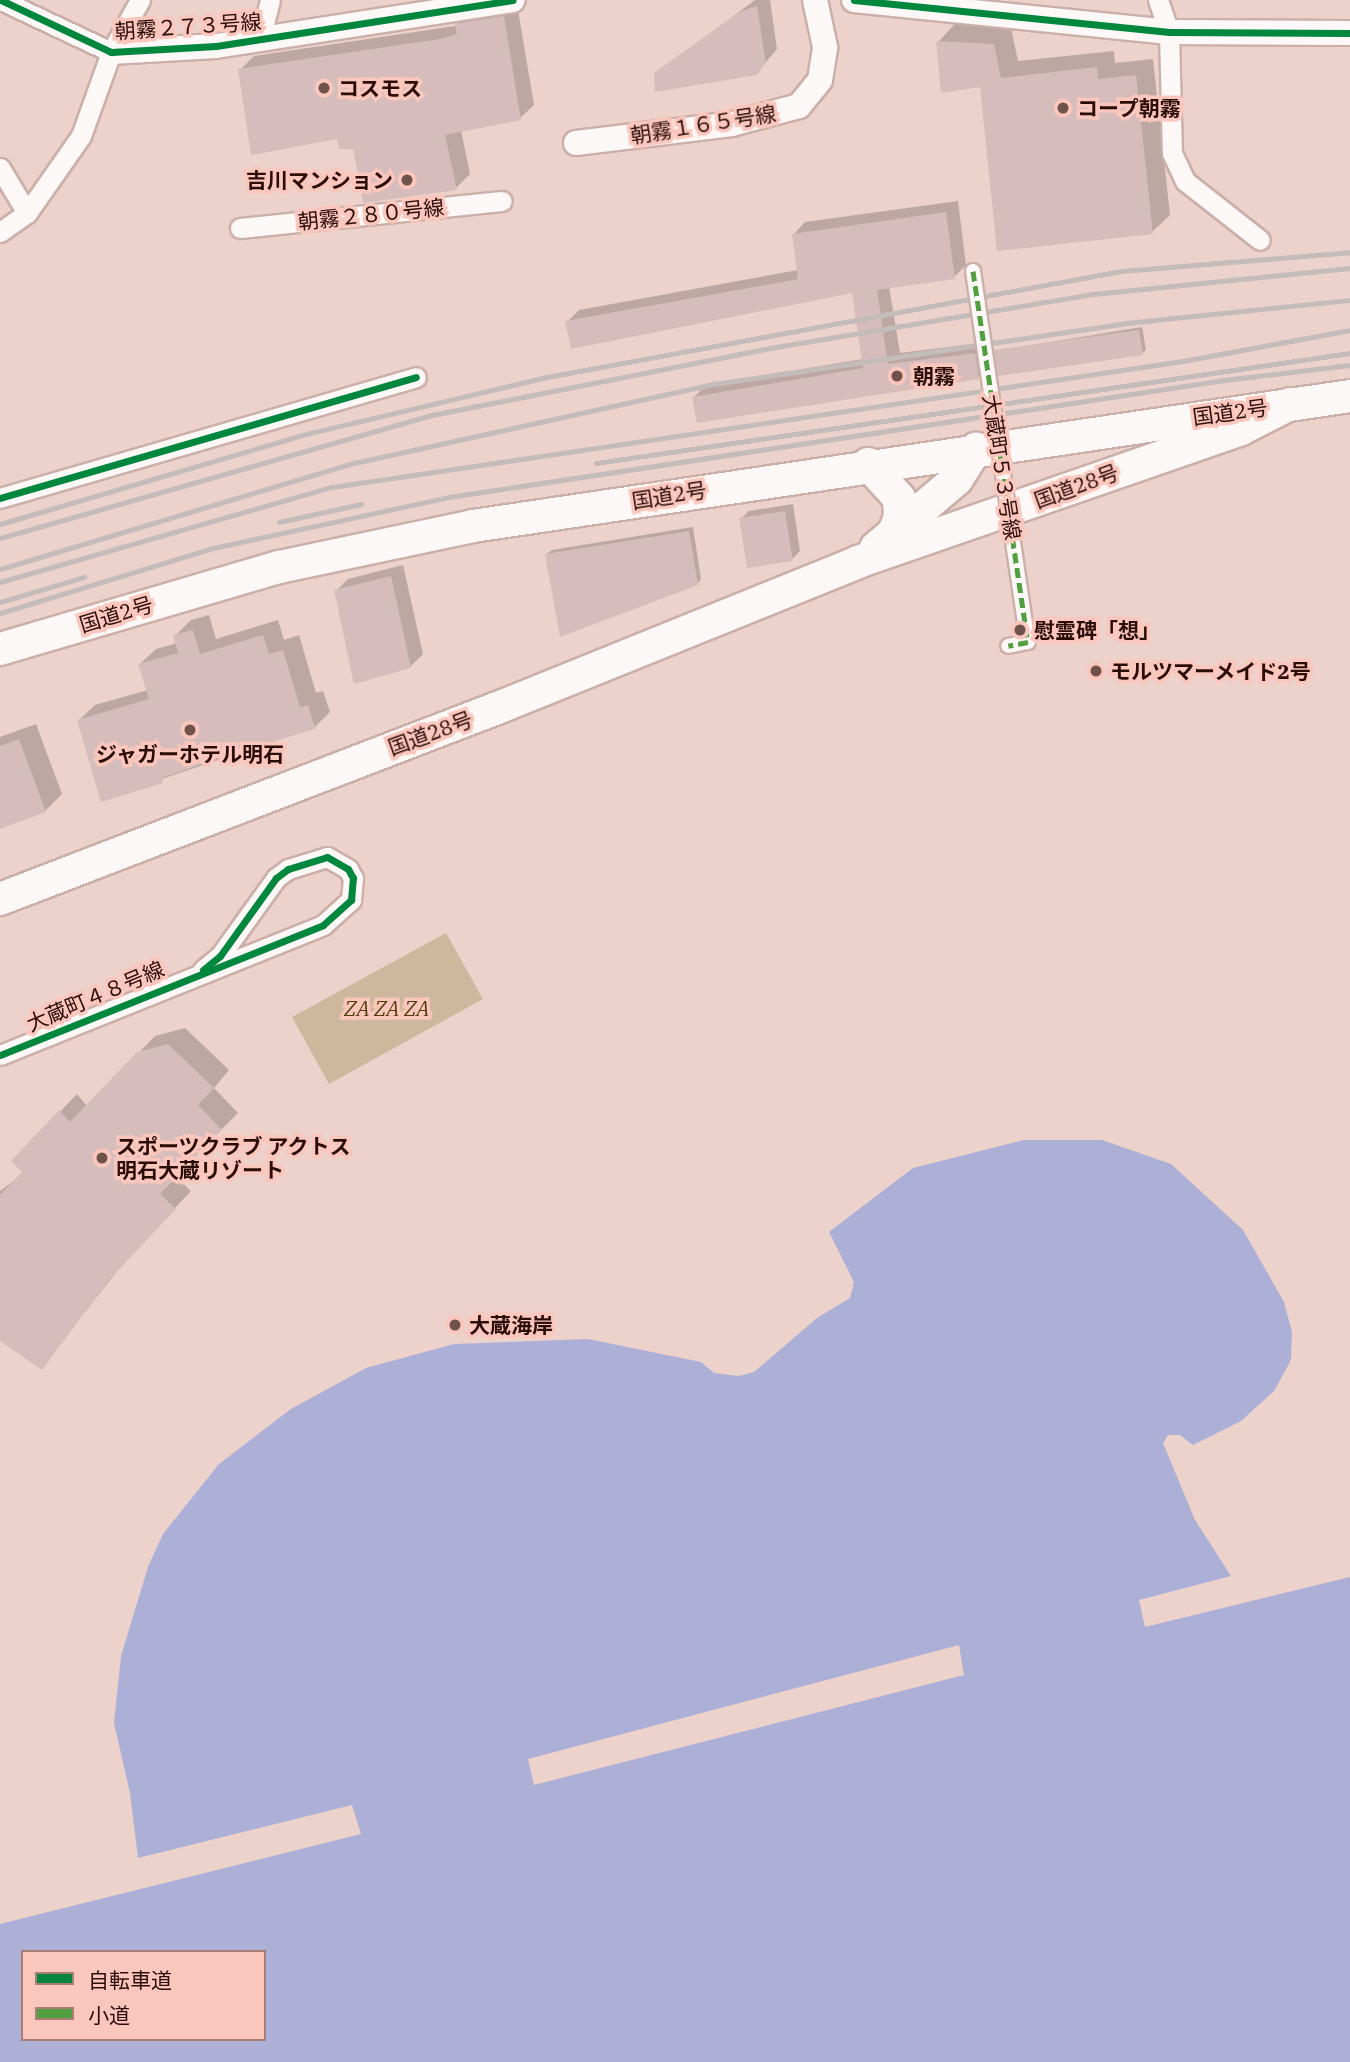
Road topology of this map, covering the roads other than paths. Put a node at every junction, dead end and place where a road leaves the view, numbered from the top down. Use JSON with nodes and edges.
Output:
{"nodes":[{"id":1,"x":140,"y":0,"type":"edge"},
{"id":2,"x":270,"y":0,"type":"edge"},
{"id":3,"x":512,"y":0,"type":"edge"},
{"id":4,"x":815,"y":0,"type":"edge"},
{"id":5,"x":854,"y":0,"type":"edge"},
{"id":6,"x":1158,"y":0,"type":"edge"},
{"id":7,"x":5,"y":2,"type":"edge"},
{"id":8,"x":404,"y":9,"type":"edge"},
{"id":9,"x":1169,"y":32,"type":"junction"},
{"id":10,"x":1350,"y":33,"type":"edge"},
{"id":11,"x":260,"y":40,"type":"junction"},
{"id":12,"x":111,"y":52,"type":"junction"},
{"id":13,"x":576,"y":143,"type":"dead end"},
{"id":14,"x":0,"y":169,"type":"edge"},
{"id":15,"x":502,"y":201,"type":"dead end"},
{"id":16,"x":27,"y":213,"type":"junction"},
{"id":17,"x":240,"y":228,"type":"dead end"},
{"id":18,"x":0,"y":232,"type":"edge"},
{"id":19,"x":1261,"y":240,"type":"dead end"},
{"id":20,"x":972,"y":271,"type":"dead end"},
{"id":21,"x":416,"y":377,"type":"dead end"},
{"id":22,"x":1350,"y":396,"type":"edge"},
{"id":23,"x":1290,"y":404,"type":"junction"},
{"id":24,"x":976,"y":449,"type":"junction"},
{"id":25,"x":868,"y":464,"type":"junction"},
{"id":26,"x":0,"y":498,"type":"edge"},
{"id":27,"x":893,"y":535,"type":"junction"},
{"id":28,"x":858,"y":562,"type":"junction"},
{"id":29,"x":1009,"y":646,"type":"dead end"},
{"id":30,"x":0,"y":649,"type":"edge"},
{"id":31,"x":0,"y":899,"type":"edge"},
{"id":32,"x":203,"y":970,"type":"junction"},
{"id":33,"x":0,"y":1055,"type":"edge"}],
"edges":[{"from":1,"to":12,"type":"street"},
{"from":2,"to":11,"type":"street"},
{"from":3,"to":8,"type":"street","name":"朝霧２７３号線"},
{"from":4,"to":13,"type":"street","name":"朝霧１６５号線"},
{"from":5,"to":9,"type":"street"},
{"from":6,"to":9,"type":"street"},
{"from":7,"to":12,"type":"street","name":"朝霧２７３号線"},
{"from":8,"to":11,"type":"street","name":"朝霧２７３号線"},
{"from":9,"to":10,"type":"street"},
{"from":9,"to":19,"type":"street"},
{"from":11,"to":12,"type":"street","name":"朝霧２７３号線"},
{"from":12,"to":16,"type":"street"},
{"from":14,"to":16,"type":"street"},
{"from":15,"to":17,"type":"street","name":"朝霧２８０号線"},
{"from":16,"to":18,"type":"street"},
{"from":20,"to":29,"type":"street","name":"大蔵町５３号線","bridge":true},
{"from":21,"to":26,"type":"street"},
{"from":22,"to":23,"type":"highway","name":"国道2号"},
{"from":23,"to":24,"type":"highway","name":"国道2号"},
{"from":23,"to":28,"type":"highway","name":"国道28号"},
{"from":24,"to":25,"type":"highway","name":"国道2号"},
{"from":24,"to":27,"type":"highway","name":"国道28号"},
{"from":25,"to":27,"type":"highway"},
{"from":25,"to":30,"type":"highway","name":"国道2号"},
{"from":27,"to":28,"type":"highway","name":"国道28号"},
{"from":28,"to":31,"type":"highway","name":"国道28号"},
{"from":32,"to":32,"type":"street","name":"大蔵町４８号線"},
{"from":32,"to":33,"type":"street","name":"大蔵町４８号線"}]}
